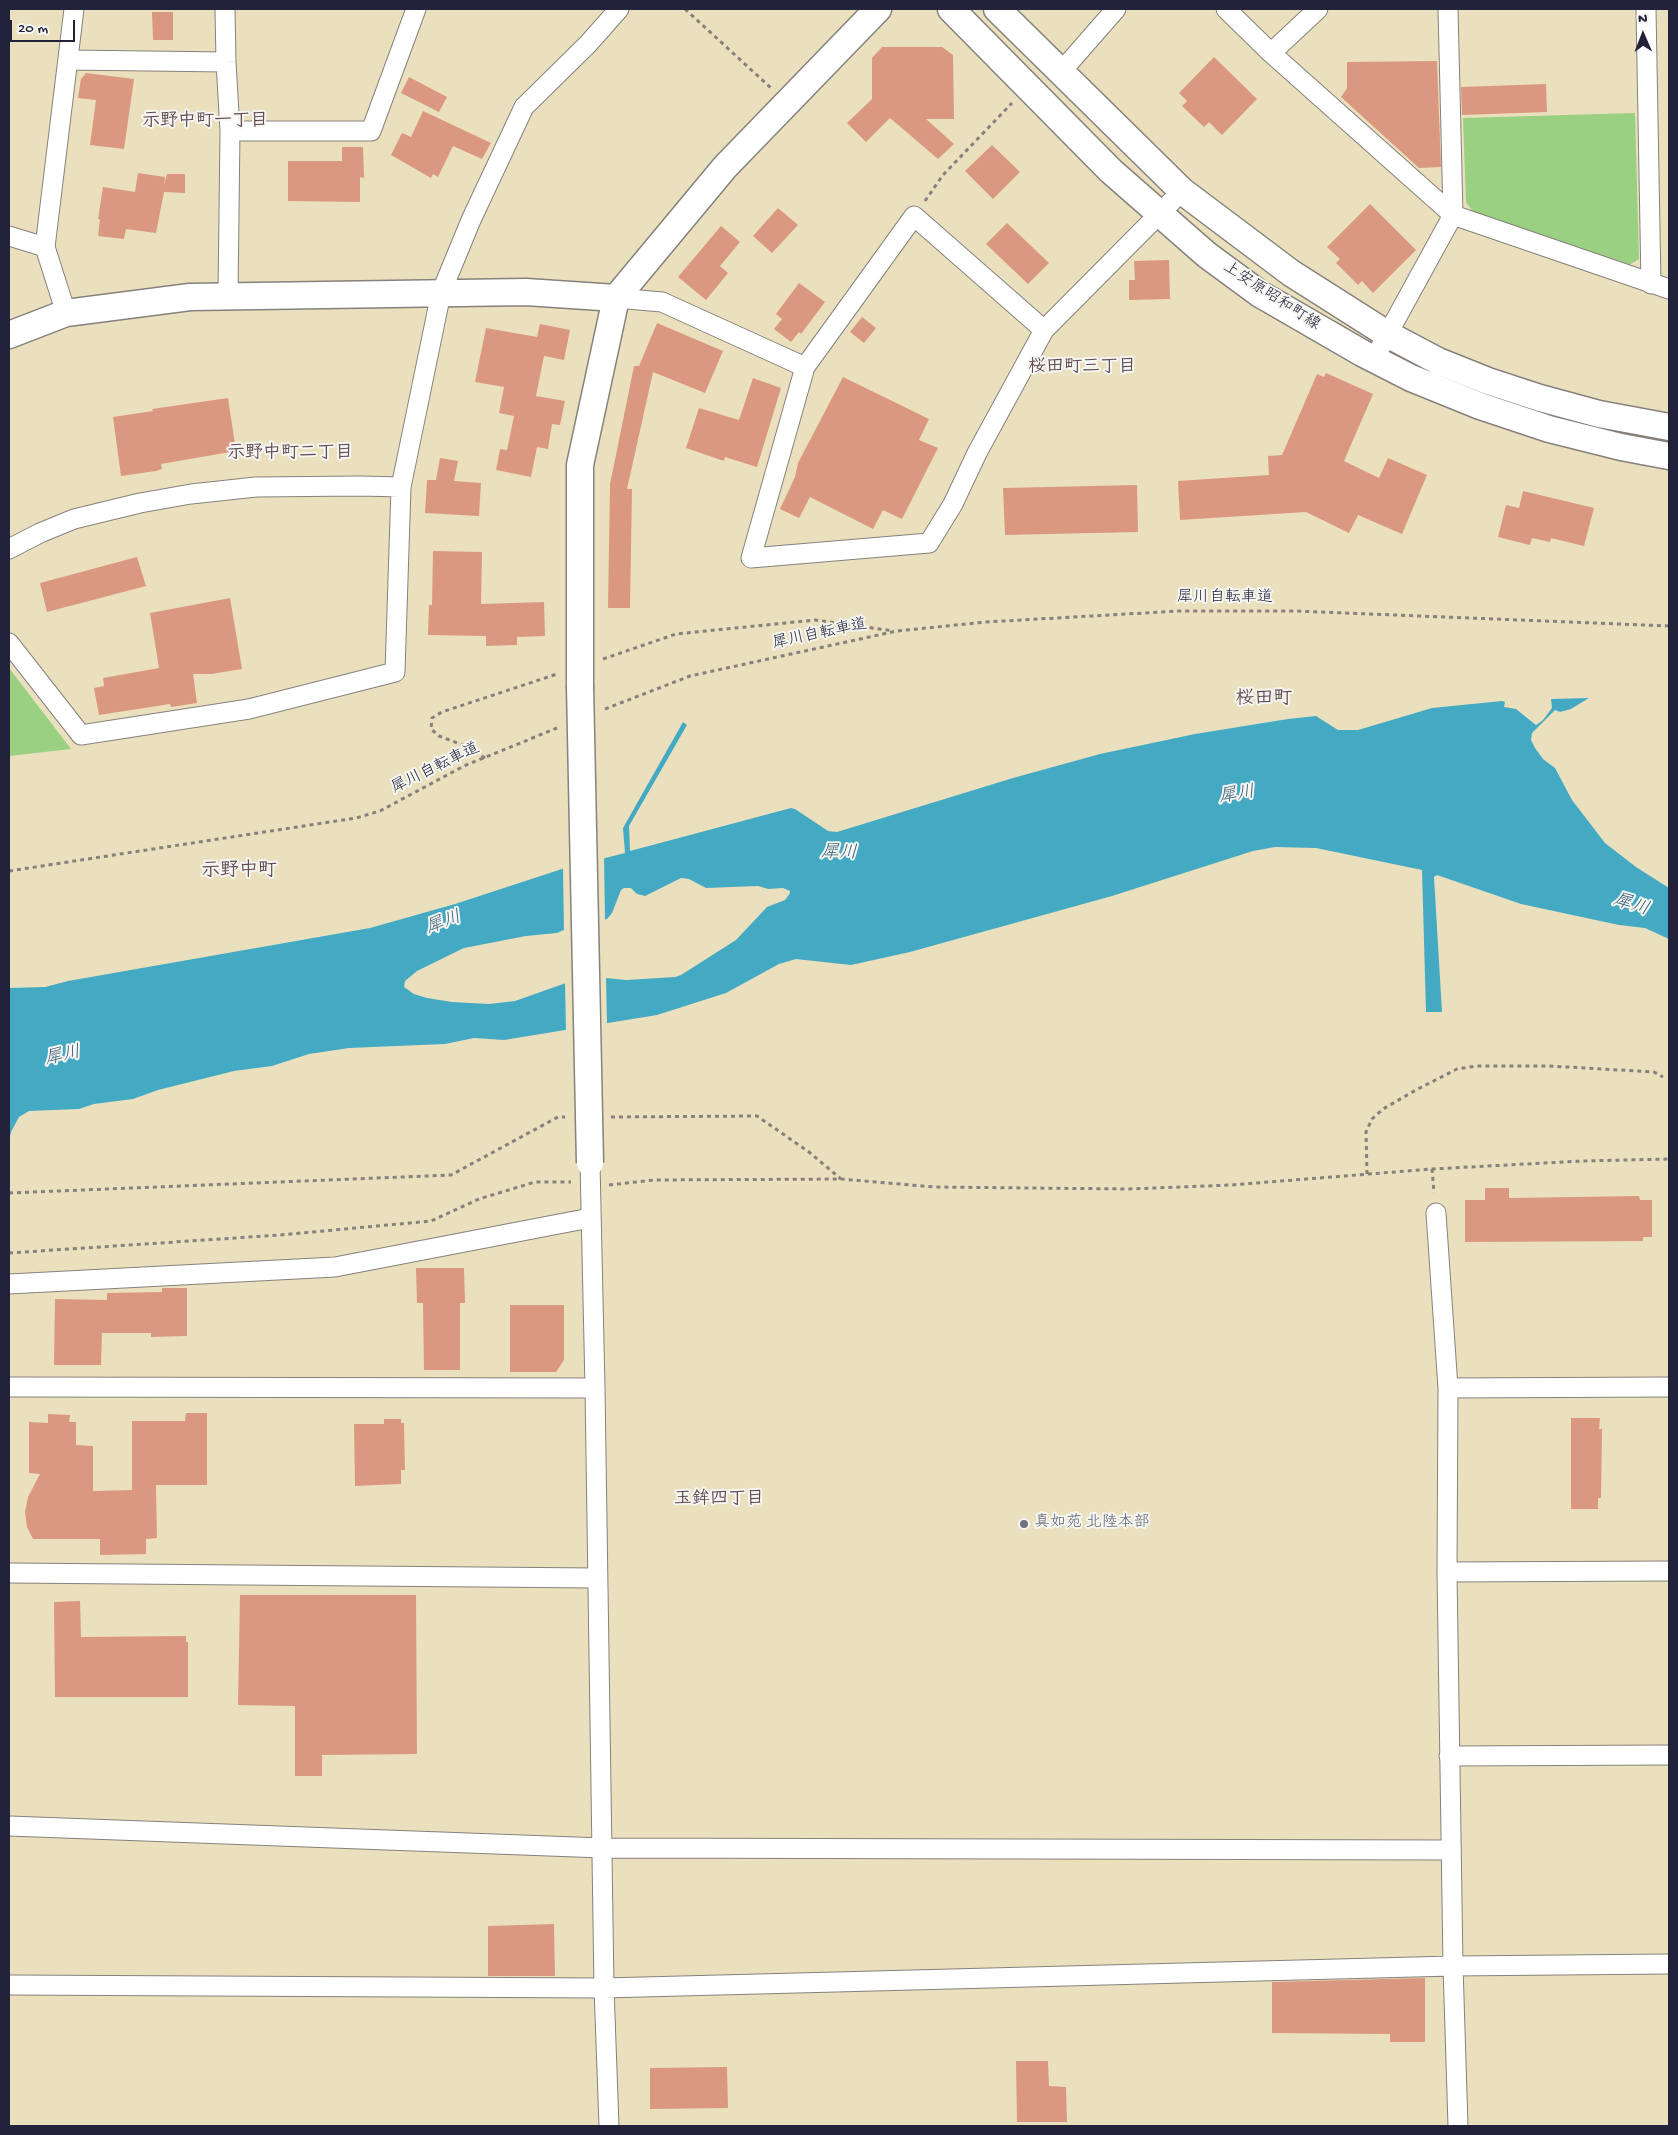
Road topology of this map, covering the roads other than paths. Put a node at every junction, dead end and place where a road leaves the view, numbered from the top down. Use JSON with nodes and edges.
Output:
{"nodes":[{"id":1,"x":74,"y":9,"type":"edge"},
{"id":2,"x":225,"y":9,"type":"edge"},
{"id":3,"x":416,"y":9,"type":"edge"},
{"id":4,"x":619,"y":9,"type":"edge"},
{"id":5,"x":878,"y":9,"type":"edge"},
{"id":6,"x":951,"y":9,"type":"edge"},
{"id":7,"x":997,"y":9,"type":"edge"},
{"id":8,"x":1116,"y":9,"type":"edge"},
{"id":9,"x":1226,"y":9,"type":"edge"},
{"id":10,"x":1318,"y":9,"type":"edge"},
{"id":11,"x":1448,"y":9,"type":"edge"},
{"id":12,"x":1646,"y":9,"type":"edge"},
{"id":13,"x":1271,"y":53,"type":"junction"},
{"id":14,"x":69,"y":60,"type":"junction"},
{"id":15,"x":226,"y":62,"type":"junction"},
{"id":16,"x":1060,"y":73,"type":"junction"},
{"id":17,"x":230,"y":131,"type":"junction"},
{"id":18,"x":1182,"y":192,"type":"junction"},
{"id":19,"x":1159,"y":214,"type":"junction"},
{"id":20,"x":1453,"y":215,"type":"junction"},
{"id":21,"x":9,"y":236,"type":"edge"},
{"id":22,"x":46,"y":247,"type":"junction"},
{"id":23,"x":1651,"y":284,"type":"junction"},
{"id":24,"x":1669,"y":289,"type":"edge"},
{"id":25,"x":441,"y":293,"type":"junction"},
{"id":26,"x":228,"y":295,"type":"junction"},
{"id":27,"x":616,"y":298,"type":"junction"},
{"id":28,"x":66,"y":313,"type":"junction"},
{"id":29,"x":1044,"y":330,"type":"junction"},
{"id":30,"x":1387,"y":334,"type":"junction"},
{"id":31,"x":9,"y":335,"type":"edge"},
{"id":32,"x":1374,"y":359,"type":"junction"},
{"id":33,"x":806,"y":367,"type":"junction"},
{"id":34,"x":1669,"y":427,"type":"edge"},
{"id":35,"x":1669,"y":456,"type":"edge"},
{"id":36,"x":401,"y":488,"type":"junction"},
{"id":37,"x":9,"y":549,"type":"edge"},
{"id":38,"x":9,"y":644,"type":"edge"},
{"id":39,"x":584,"y":1177,"type":"joint"},
{"id":40,"x":1436,"y":1213,"type":"road end"},
{"id":41,"x":590,"y":1218,"type":"junction"},
{"id":42,"x":9,"y":1284,"type":"edge"},
{"id":43,"x":9,"y":1387,"type":"edge"},
{"id":44,"x":1669,"y":1387,"type":"edge"},
{"id":45,"x":595,"y":1388,"type":"junction"},
{"id":46,"x":1448,"y":1388,"type":"junction"},
{"id":47,"x":1669,"y":1571,"type":"edge"},
{"id":48,"x":9,"y":1572,"type":"edge"},
{"id":49,"x":1447,"y":1572,"type":"junction"},
{"id":50,"x":597,"y":1578,"type":"junction"},
{"id":51,"x":1669,"y":1755,"type":"edge"},
{"id":52,"x":1449,"y":1756,"type":"junction"},
{"id":53,"x":9,"y":1826,"type":"edge"},
{"id":54,"x":603,"y":1848,"type":"junction"},
{"id":55,"x":1451,"y":1850,"type":"junction"},
{"id":56,"x":1669,"y":1964,"type":"edge"},
{"id":57,"x":1453,"y":1966,"type":"junction"},
{"id":58,"x":9,"y":1986,"type":"edge"},
{"id":59,"x":604,"y":1988,"type":"junction"},
{"id":60,"x":609,"y":2126,"type":"edge"},
{"id":61,"x":1458,"y":2126,"type":"edge"}],
"edges":[{"from":1,"to":14,"type":"street"},
{"from":2,"to":15,"type":"street"},
{"from":3,"to":17,"type":"street"},
{"from":4,"to":25,"type":"street"},
{"from":5,"to":27,"type":"street"},
{"from":6,"to":19,"type":"street","name":"上安原昭和町線"},
{"from":7,"to":16,"type":"street","name":"上安原昭和町線"},
{"from":8,"to":16,"type":"street"},
{"from":9,"to":13,"type":"street"},
{"from":10,"to":13,"type":"street"},
{"from":11,"to":20,"type":"street"},
{"from":12,"to":23,"type":"street"},
{"from":13,"to":20,"type":"street"},
{"from":14,"to":15,"type":"street"},
{"from":14,"to":22,"type":"street"},
{"from":15,"to":17,"type":"street"},
{"from":16,"to":18,"type":"street","name":"上安原昭和町線"},
{"from":17,"to":26,"type":"street"},
{"from":18,"to":19,"type":"street"},
{"from":18,"to":30,"type":"street","name":"上安原昭和町線"},
{"from":19,"to":29,"type":"street"},
{"from":19,"to":32,"type":"street","name":"上安原昭和町線"},
{"from":20,"to":23,"type":"street"},
{"from":20,"to":30,"type":"street"},
{"from":21,"to":22,"type":"street"},
{"from":22,"to":28,"type":"street"},
{"from":23,"to":24,"type":"street"},
{"from":25,"to":26,"type":"street"},
{"from":25,"to":27,"type":"street"},
{"from":25,"to":36,"type":"street"},
{"from":26,"to":28,"type":"street"},
{"from":27,"to":33,"type":"street"},
{"from":27,"to":39,"type":"street","bridge":true},
{"from":28,"to":31,"type":"street"},
{"from":29,"to":33,"type":"street"},
{"from":29,"to":33,"type":"street"},
{"from":30,"to":32,"type":"street"},
{"from":30,"to":34,"type":"street","name":"上安原昭和町線"},
{"from":32,"to":35,"type":"street","name":"上安原昭和町線"},
{"from":36,"to":37,"type":"street"},
{"from":36,"to":38,"type":"street"},
{"from":39,"to":41,"type":"street"},
{"from":40,"to":46,"type":"street"},
{"from":41,"to":42,"type":"street"},
{"from":41,"to":45,"type":"street"},
{"from":43,"to":45,"type":"street"},
{"from":44,"to":46,"type":"street"},
{"from":45,"to":50,"type":"street"},
{"from":46,"to":49,"type":"street"},
{"from":47,"to":49,"type":"street"},
{"from":48,"to":50,"type":"street"},
{"from":49,"to":52,"type":"street"},
{"from":50,"to":54,"type":"street"},
{"from":51,"to":52,"type":"street"},
{"from":52,"to":55,"type":"street"},
{"from":53,"to":54,"type":"street"},
{"from":54,"to":55,"type":"street"},
{"from":54,"to":59,"type":"street"},
{"from":55,"to":57,"type":"street"},
{"from":56,"to":57,"type":"street"},
{"from":57,"to":59,"type":"street"},
{"from":57,"to":61,"type":"street"},
{"from":58,"to":59,"type":"street"},
{"from":59,"to":60,"type":"street"}]}
